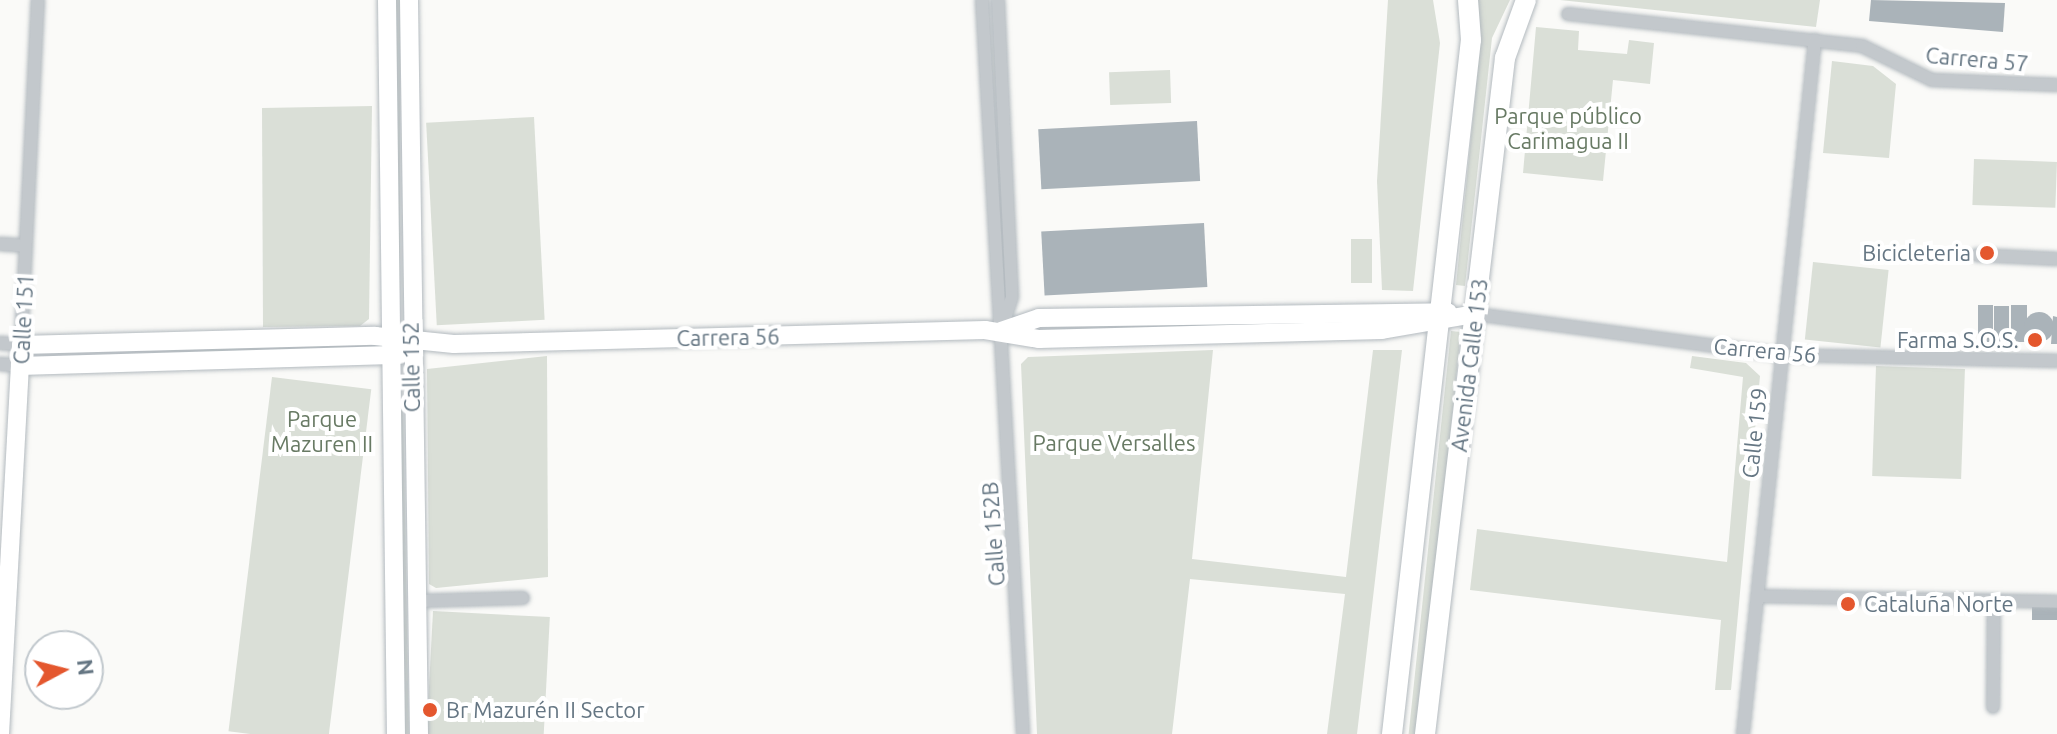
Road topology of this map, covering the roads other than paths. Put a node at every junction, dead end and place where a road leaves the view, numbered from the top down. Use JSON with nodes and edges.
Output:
{"nodes":[{"id":1,"x":38,"y":0,"type":"edge"},
{"id":2,"x":387,"y":0,"type":"edge"},
{"id":3,"x":409,"y":0,"type":"edge"},
{"id":4,"x":982,"y":0,"type":"edge"},
{"id":5,"x":998,"y":0,"type":"edge"},
{"id":6,"x":1468,"y":0,"type":"edge"},
{"id":7,"x":1526,"y":0,"type":"edge"},
{"id":8,"x":1568,"y":14,"type":"dead end"},
{"id":9,"x":1815,"y":40,"type":"junction"},
{"id":10,"x":2057,"y":85,"type":"edge"},
{"id":11,"x":0,"y":244,"type":"edge"},
{"id":12,"x":26,"y":246,"type":"junction"},
{"id":13,"x":1977,"y":255,"type":"dead end"},
{"id":14,"x":2057,"y":259,"type":"edge"},
{"id":15,"x":1475,"y":314,"type":"junction"},
{"id":16,"x":1441,"y":316,"type":"junction"},
{"id":17,"x":1001,"y":331,"type":"junction"},
{"id":18,"x":0,"y":343,"type":"edge"},
{"id":19,"x":21,"y":345,"type":"junction"},
{"id":20,"x":411,"y":346,"type":"junction"},
{"id":21,"x":390,"y":347,"type":"junction"},
{"id":22,"x":1782,"y":355,"type":"junction"},
{"id":23,"x":2057,"y":361,"type":"edge"},
{"id":24,"x":0,"y":364,"type":"edge"},
{"id":25,"x":20,"y":366,"type":"junction"},
{"id":26,"x":1757,"y":596,"type":"junction"},
{"id":27,"x":523,"y":598,"type":"dead end"},
{"id":28,"x":416,"y":601,"type":"junction"},
{"id":29,"x":1994,"y":601,"type":"junction"},
{"id":30,"x":2057,"y":602,"type":"edge"},
{"id":31,"x":1993,"y":707,"type":"dead end"},
{"id":32,"x":1,"y":723,"type":"edge"},
{"id":33,"x":396,"y":734,"type":"edge"},
{"id":34,"x":419,"y":734,"type":"edge"},
{"id":35,"x":1023,"y":734,"type":"edge"},
{"id":36,"x":1392,"y":734,"type":"edge"},
{"id":37,"x":1425,"y":734,"type":"edge"},
{"id":38,"x":1743,"y":734,"type":"edge"}],
"edges":[{"from":1,"to":12,"type":"street","name":"Calle 151"},
{"from":2,"to":21,"type":"street","name":"Calle 152"},
{"from":3,"to":20,"type":"street","name":"Calle 152"},
{"from":4,"to":17,"type":"street","name":"Calle 152B"},
{"from":5,"to":17,"type":"street","name":"Calle 152B"},
{"from":6,"to":16,"type":"main road","name":"Avenida Calle 153"},
{"from":7,"to":15,"type":"main road","name":"Avenida Calle 153"},
{"from":8,"to":9,"type":"street","name":"Carrera 57"},
{"from":9,"to":10,"type":"street","name":"Carrera 57"},
{"from":9,"to":22,"type":"street","name":"Calle 159"},
{"from":11,"to":12,"type":"street"},
{"from":12,"to":19,"type":"street","name":"Calle 151"},
{"from":13,"to":14,"type":"street"},
{"from":15,"to":16,"type":"street","name":"Carrera 56"},
{"from":15,"to":22,"type":"street","name":"Carrera 56"},
{"from":15,"to":37,"type":"main road","name":"Avenida Calle 153"},
{"from":16,"to":17,"type":"street","name":"Carrera 56"},
{"from":16,"to":36,"type":"main road","name":"Avenida Calle 153"},
{"from":17,"to":20,"type":"street","name":"Carrera 56"},
{"from":17,"to":35,"type":"street","name":"Calle 152B"},
{"from":18,"to":19,"type":"street","name":"Carrera 56"},
{"from":19,"to":21,"type":"street","name":"Carrera 56"},
{"from":19,"to":25,"type":"street","name":"Calle 151"},
{"from":20,"to":21,"type":"street","name":"Carrera 56"},
{"from":20,"to":28,"type":"street","name":"Calle 152"},
{"from":21,"to":25,"type":"street","name":"Carrera 56"},
{"from":21,"to":33,"type":"street","name":"Calle 152"},
{"from":22,"to":23,"type":"street","name":"Carrera 56"},
{"from":22,"to":26,"type":"street","name":"Calle 159"},
{"from":24,"to":25,"type":"street","name":"Carrera 56"},
{"from":25,"to":32,"type":"street","name":"Calle 151"},
{"from":26,"to":29,"type":"street"},
{"from":26,"to":38,"type":"street","name":"Calle 159"},
{"from":27,"to":28,"type":"street"},
{"from":28,"to":34,"type":"street","name":"Calle 152"},
{"from":29,"to":30,"type":"street"},
{"from":29,"to":31,"type":"street"}]}
